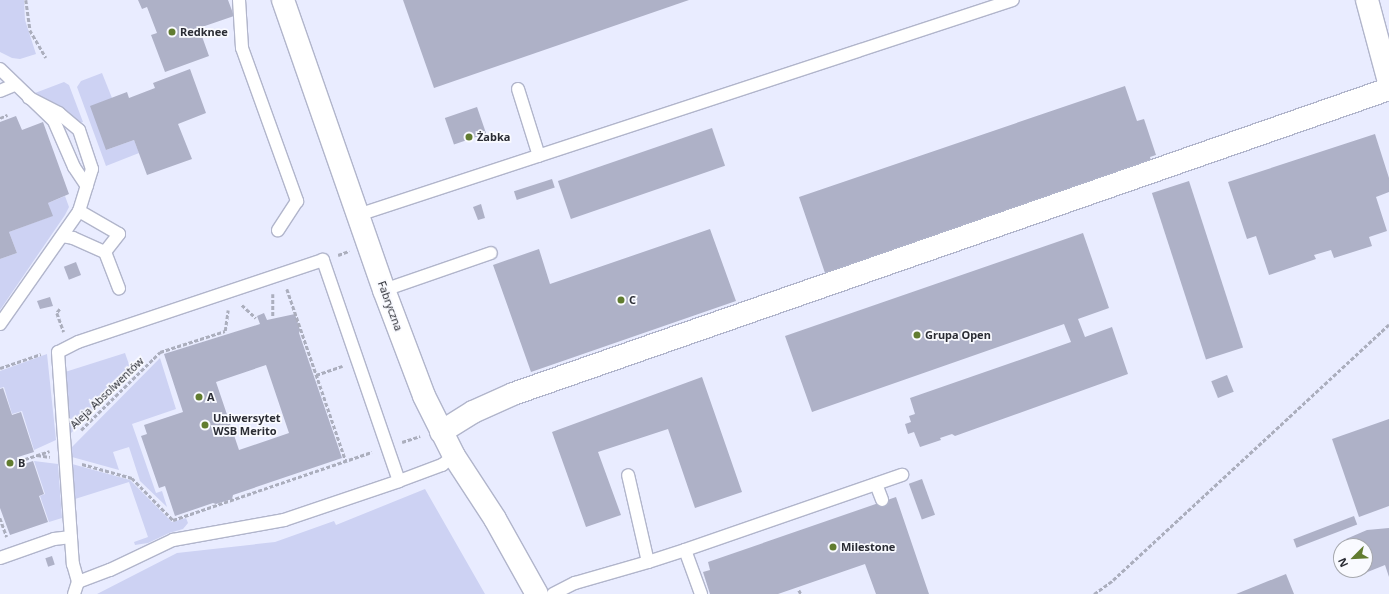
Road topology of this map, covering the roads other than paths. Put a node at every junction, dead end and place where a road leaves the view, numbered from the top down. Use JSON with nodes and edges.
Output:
{"nodes":[{"id":1,"x":239,"y":0,"type":"edge"},
{"id":2,"x":283,"y":0,"type":"edge"},
{"id":3,"x":1013,"y":0,"type":"edge"},
{"id":4,"x":1366,"y":0,"type":"edge"},
{"id":5,"x":0,"y":69,"type":"edge"},
{"id":6,"x":1389,"y":82,"type":"edge"},
{"id":7,"x":14,"y":85,"type":"junction"},
{"id":8,"x":518,"y":89,"type":"dead end"},
{"id":9,"x":1389,"y":89,"type":"edge"},
{"id":10,"x":0,"y":91,"type":"edge"},
{"id":11,"x":29,"y":98,"type":"junction"},
{"id":12,"x":539,"y":156,"type":"junction"},
{"id":13,"x":87,"y":186,"type":"junction"},
{"id":14,"x":79,"y":211,"type":"junction"},
{"id":15,"x":358,"y":216,"type":"junction"},
{"id":16,"x":278,"y":230,"type":"dead end"},
{"id":17,"x":62,"y":236,"type":"junction"},
{"id":18,"x":105,"y":252,"type":"junction"},
{"id":19,"x":491,"y":253,"type":"dead end"},
{"id":20,"x":119,"y":288,"type":"dead end"},
{"id":21,"x":384,"y":290,"type":"junction"},
{"id":22,"x":0,"y":324,"type":"edge"},
{"id":23,"x":434,"y":433,"type":"junction"},
{"id":24,"x":454,"y":456,"type":"junction"},
{"id":25,"x":628,"y":475,"type":"dead end"},
{"id":26,"x":902,"y":475,"type":"dead end"},
{"id":27,"x":399,"y":481,"type":"junction"},
{"id":28,"x":876,"y":484,"type":"junction"},
{"id":29,"x":882,"y":500,"type":"dead end"},
{"id":30,"x":71,"y":537,"type":"junction"},
{"id":31,"x":684,"y":550,"type":"junction"},
{"id":32,"x":0,"y":558,"type":"edge"},
{"id":33,"x":648,"y":562,"type":"junction"},
{"id":34,"x":78,"y":582,"type":"junction"},
{"id":35,"x":74,"y":594,"type":"edge"},
{"id":36,"x":537,"y":594,"type":"edge"},
{"id":37,"x":553,"y":594,"type":"edge"},
{"id":38,"x":701,"y":594,"type":"edge"}],
"edges":[{"from":1,"to":16,"type":"lane"},
{"from":2,"to":15,"type":"street","name":"Fabryczna"},
{"from":3,"to":12,"type":"lane"},
{"from":4,"to":6,"type":"street"},
{"from":5,"to":7,"type":"lane"},
{"from":7,"to":10,"type":"lane"},
{"from":7,"to":11,"type":"lane"},
{"from":8,"to":12,"type":"lane"},
{"from":9,"to":23,"type":"street"},
{"from":11,"to":13,"type":"lane"},
{"from":11,"to":13,"type":"lane"},
{"from":12,"to":15,"type":"lane"},
{"from":13,"to":14,"type":"lane"},
{"from":14,"to":17,"type":"lane"},
{"from":14,"to":18,"type":"lane"},
{"from":15,"to":21,"type":"street","name":"Fabryczna"},
{"from":17,"to":18,"type":"lane"},
{"from":17,"to":22,"type":"lane"},
{"from":18,"to":20,"type":"lane"},
{"from":19,"to":21,"type":"lane"},
{"from":21,"to":23,"type":"street","name":"Fabryczna"},
{"from":23,"to":24,"type":"street","name":"Fabryczna"},
{"from":24,"to":27,"type":"lane"},
{"from":24,"to":36,"type":"street","name":"Fabryczna"},
{"from":25,"to":33,"type":"lane"},
{"from":26,"to":28,"type":"lane"},
{"from":27,"to":30,"type":"lane"},
{"from":27,"to":34,"type":"lane"},
{"from":28,"to":29,"type":"lane"},
{"from":28,"to":31,"type":"lane"},
{"from":30,"to":32,"type":"lane"},
{"from":30,"to":34,"type":"lane"},
{"from":31,"to":33,"type":"lane"},
{"from":31,"to":38,"type":"lane"},
{"from":33,"to":37,"type":"lane"},
{"from":34,"to":35,"type":"lane"}]}
